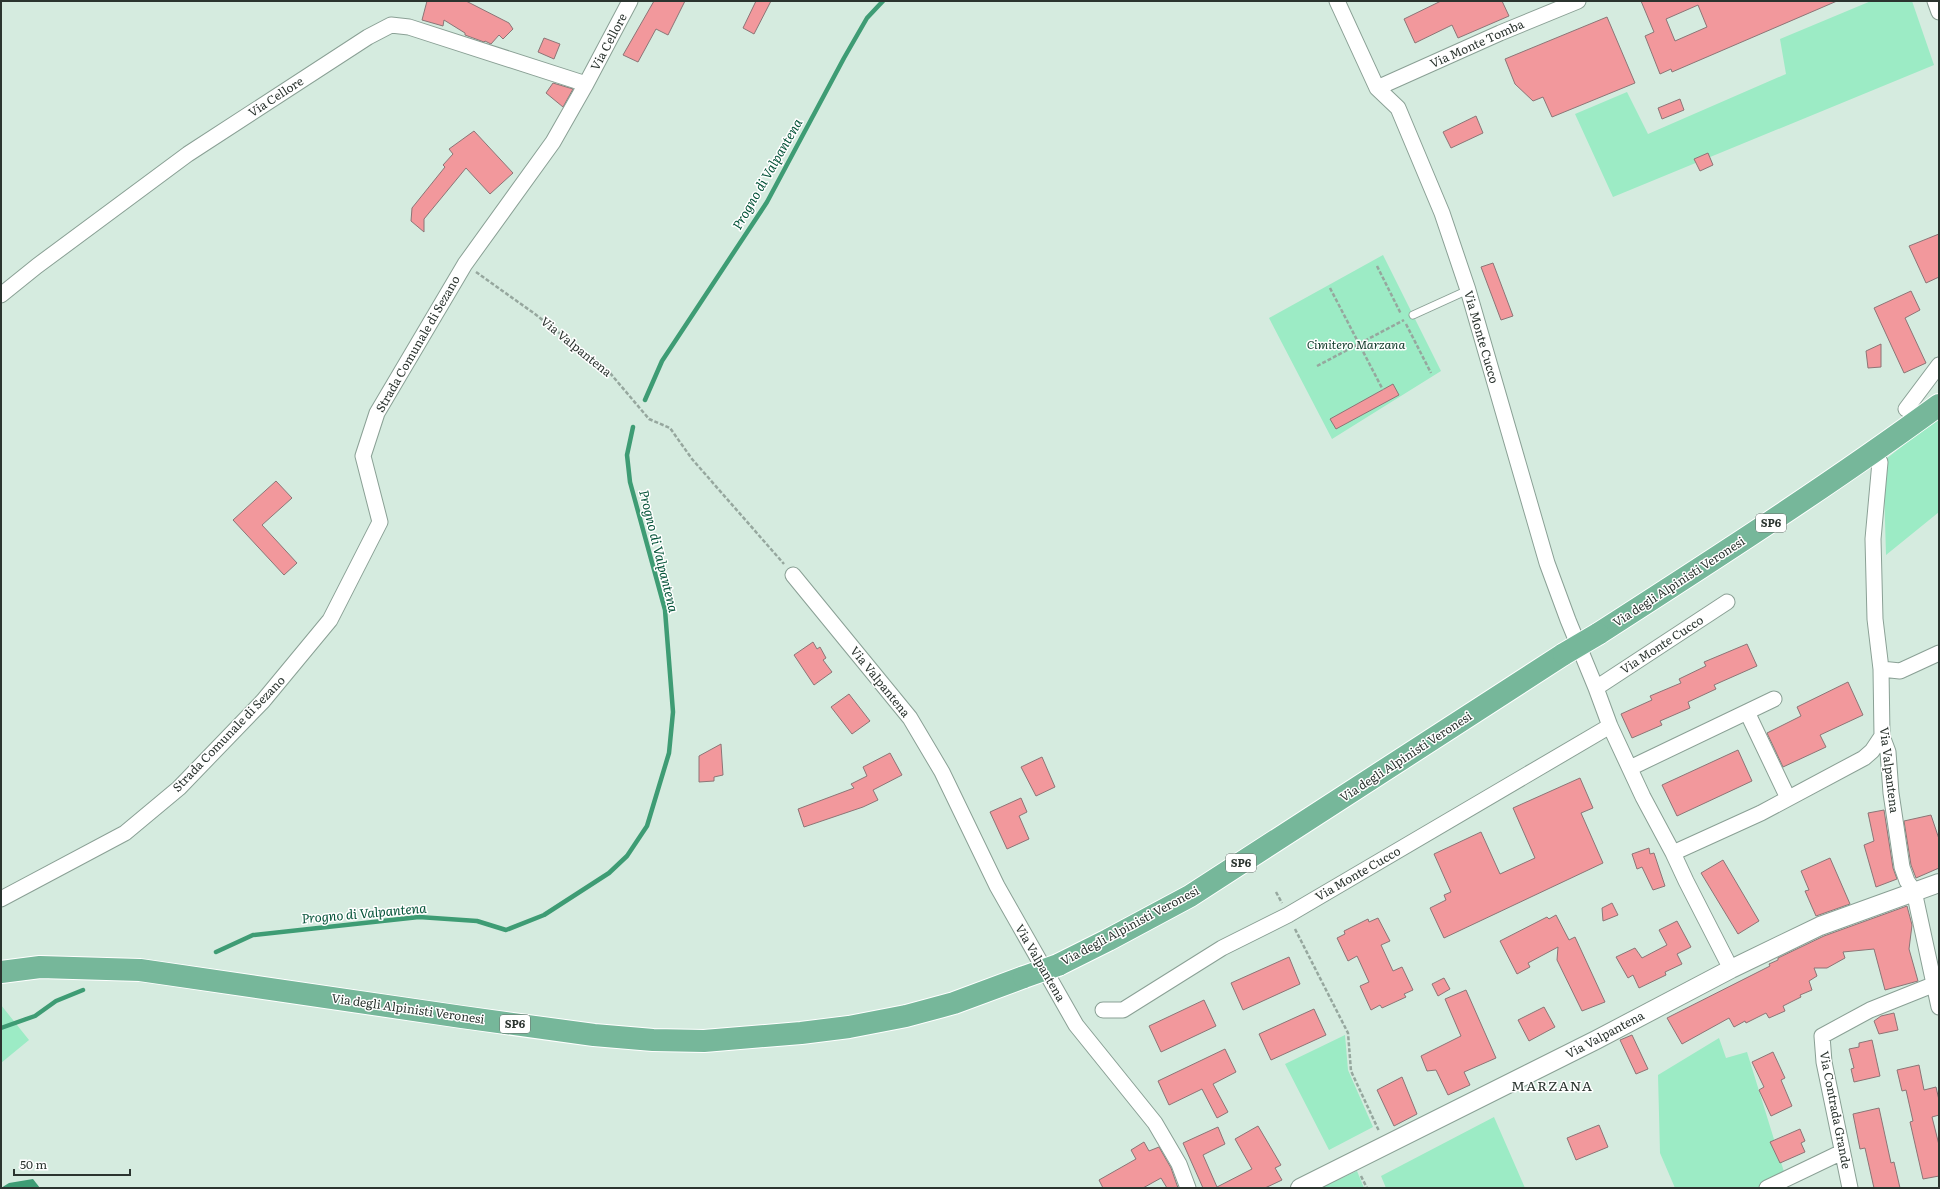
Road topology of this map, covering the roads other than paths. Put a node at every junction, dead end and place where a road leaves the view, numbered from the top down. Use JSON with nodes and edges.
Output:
{"nodes":[{"id":1,"x":630,"y":1,"type":"edge"},
{"id":2,"x":1337,"y":1,"type":"edge"},
{"id":3,"x":1578,"y":1,"type":"edge"},
{"id":4,"x":1935,"y":1,"type":"edge"},
{"id":5,"x":1939,"y":12,"type":"edge"},
{"id":6,"x":586,"y":84,"type":"junction"},
{"id":7,"x":1377,"y":88,"type":"junction"},
{"id":8,"x":465,"y":264,"type":"joint"},
{"id":9,"x":1468,"y":290,"type":"junction"},
{"id":10,"x":1,"y":295,"type":"edge"},
{"id":11,"x":1413,"y":315,"type":"road end"},
{"id":12,"x":1939,"y":365,"type":"edge"},
{"id":13,"x":1939,"y":406,"type":"edge"},
{"id":14,"x":1906,"y":409,"type":"dead end"},
{"id":15,"x":1880,"y":462,"type":"dead end"},
{"id":16,"x":794,"y":575,"type":"road end"},
{"id":17,"x":1727,"y":602,"type":"dead end"},
{"id":18,"x":1939,"y":652,"type":"edge"},
{"id":19,"x":1881,"y":669,"type":"junction"},
{"id":20,"x":1596,"y":688,"type":"junction"},
{"id":21,"x":1774,"y":699,"type":"dead end"},
{"id":22,"x":1747,"y":712,"type":"junction"},
{"id":23,"x":1610,"y":726,"type":"junction"},
{"id":24,"x":1882,"y":736,"type":"junction"},
{"id":25,"x":1630,"y":768,"type":"junction"},
{"id":26,"x":1788,"y":798,"type":"junction"},
{"id":27,"x":1673,"y":853,"type":"junction"},
{"id":28,"x":1939,"y":883,"type":"edge"},
{"id":29,"x":1914,"y":891,"type":"junction"},
{"id":30,"x":1,"y":899,"type":"edge"},
{"id":31,"x":1731,"y":969,"type":"junction"},
{"id":32,"x":1,"y":972,"type":"edge"},
{"id":33,"x":1935,"y":984,"type":"junction"},
{"id":34,"x":1939,"y":1007,"type":"edge"},
{"id":35,"x":1103,"y":1010,"type":"dead end"},
{"id":36,"x":1842,"y":1152,"type":"junction"},
{"id":37,"x":1188,"y":1188,"type":"edge"},
{"id":38,"x":1300,"y":1188,"type":"edge"},
{"id":39,"x":1767,"y":1188,"type":"edge"},
{"id":40,"x":1850,"y":1188,"type":"edge"}],
"edges":[{"from":1,"to":6,"type":"street","name":"Via Cellore"},
{"from":2,"to":7,"type":"street","name":"Via Monte Cucco"},
{"from":3,"to":7,"type":"street","name":"Via Monte Tomba"},
{"from":4,"to":5,"type":"street"},
{"from":6,"to":8,"type":"street","name":"Via Cellore"},
{"from":6,"to":10,"type":"street","name":"Via Cellore"},
{"from":7,"to":9,"type":"street","name":"Via Monte Cucco"},
{"from":8,"to":30,"type":"street","name":"Strada Comunale di Sezano"},
{"from":9,"to":11,"type":"lane"},
{"from":9,"to":20,"type":"street","name":"Via Monte Cucco"},
{"from":12,"to":14,"type":"street"},
{"from":13,"to":32,"type":"highway","name":"Via degli Alpinisti Veronesi","number":"SP6","bridge":true},
{"from":15,"to":19,"type":"street","name":"Via Valpantena"},
{"from":16,"to":37,"type":"street","name":"Via Valpantena"},
{"from":17,"to":20,"type":"street","name":"Via Monte Cucco"},
{"from":18,"to":19,"type":"street"},
{"from":19,"to":24,"type":"street","name":"Via Valpantena"},
{"from":20,"to":23,"type":"street","name":"Via Monte Cucco"},
{"from":21,"to":22,"type":"street"},
{"from":22,"to":25,"type":"street"},
{"from":22,"to":26,"type":"street"},
{"from":23,"to":25,"type":"street","name":"Via Monte Cucco"},
{"from":23,"to":35,"type":"street","name":"Via Monte Cucco"},
{"from":24,"to":26,"type":"street"},
{"from":24,"to":29,"type":"street","name":"Via Valpantena"},
{"from":25,"to":27,"type":"street","name":"Via Monte Cucco"},
{"from":26,"to":27,"type":"street"},
{"from":27,"to":31,"type":"street","name":"Via Monte Cucco"},
{"from":28,"to":29,"type":"street","name":"Via Valpantena"},
{"from":29,"to":31,"type":"street","name":"Via Valpantena"},
{"from":29,"to":33,"type":"street"},
{"from":31,"to":38,"type":"street","name":"Via Valpantena"},
{"from":33,"to":34,"type":"street"},
{"from":33,"to":36,"type":"street","name":"Via Contrada Grande"},
{"from":36,"to":39,"type":"street"},
{"from":36,"to":40,"type":"street","name":"Via Contrada Grande"}]}
